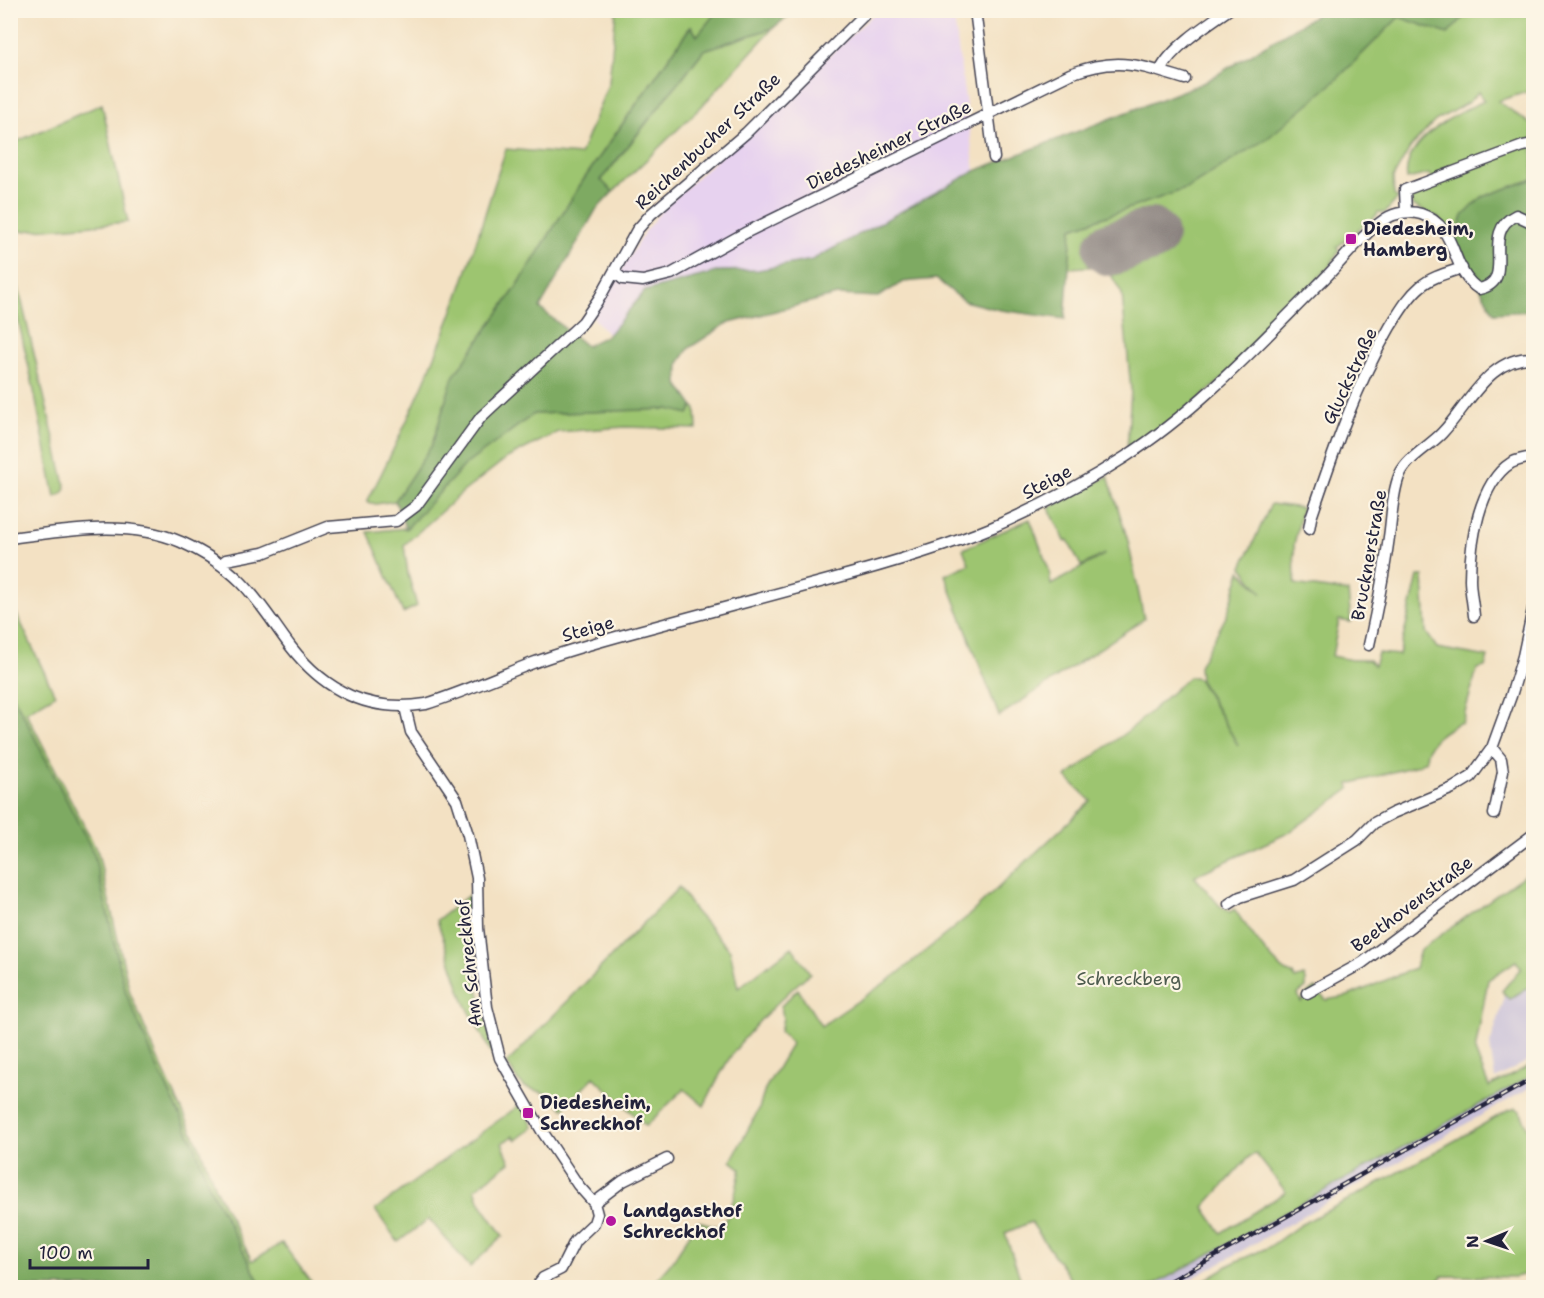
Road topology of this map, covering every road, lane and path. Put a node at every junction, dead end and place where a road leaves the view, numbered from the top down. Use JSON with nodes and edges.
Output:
{"nodes":[{"id":1,"x":869,"y":10,"type":"edge"},
{"id":2,"x":975,"y":10,"type":"edge"},
{"id":3,"x":1228,"y":10,"type":"edge"},
{"id":4,"x":1160,"y":71,"type":"junction"},
{"id":5,"x":1185,"y":79,"type":"dead end"},
{"id":6,"x":988,"y":115,"type":"junction"},
{"id":7,"x":1533,"y":144,"type":"edge"},
{"id":8,"x":994,"y":158,"type":"dead end"},
{"id":9,"x":1406,"y":212,"type":"junction"},
{"id":10,"x":1533,"y":226,"type":"edge"},
{"id":11,"x":1461,"y":268,"type":"junction"},
{"id":12,"x":614,"y":272,"type":"junction"},
{"id":13,"x":1533,"y":358,"type":"edge"},
{"id":14,"x":1533,"y":457,"type":"edge"},
{"id":15,"x":1309,"y":529,"type":"dead end"},
{"id":16,"x":10,"y":538,"type":"edge"},
{"id":17,"x":221,"y":564,"type":"junction"},
{"id":18,"x":1533,"y":604,"type":"edge"},
{"id":19,"x":1474,"y":616,"type":"dead end"},
{"id":20,"x":1369,"y":645,"type":"dead end"},
{"id":21,"x":405,"y":707,"type":"junction"},
{"id":22,"x":1492,"y":748,"type":"junction"},
{"id":23,"x":1494,"y":814,"type":"dead end"},
{"id":24,"x":1533,"y":834,"type":"edge"},
{"id":25,"x":1228,"y":904,"type":"dead end"},
{"id":26,"x":1307,"y":993,"type":"dead end"},
{"id":27,"x":667,"y":1159,"type":"dead end"},
{"id":28,"x":594,"y":1203,"type":"junction"},
{"id":29,"x":535,"y":1287,"type":"edge"}],
"edges":[{"from":1,"to":12,"type":"street","name":"Reichenbucher Straße"},
{"from":2,"to":6,"type":"street"},
{"from":3,"to":4,"type":"street"},
{"from":4,"to":5,"type":"street","name":"Diedesheimer Straße"},
{"from":4,"to":6,"type":"street","name":"Diedesheimer Straße"},
{"from":6,"to":8,"type":"street"},
{"from":6,"to":12,"type":"street","name":"Diedesheimer Straße"},
{"from":7,"to":9,"type":"street"},
{"from":9,"to":11,"type":"street"},
{"from":9,"to":21,"type":"street","name":"Steige"},
{"from":10,"to":11,"type":"street"},
{"from":11,"to":15,"type":"street","name":"Gluckstraße"},
{"from":12,"to":17,"type":"street","name":"Reichenbucher Straße"},
{"from":13,"to":20,"type":"street","name":"Brucknerstraße"},
{"from":14,"to":19,"type":"street"},
{"from":16,"to":17,"type":"street","name":"Steige"},
{"from":17,"to":21,"type":"street","name":"Steige"},
{"from":18,"to":22,"type":"street"},
{"from":21,"to":28,"type":"street","name":"Am Schreckhof"},
{"from":22,"to":23,"type":"street"},
{"from":22,"to":25,"type":"street"},
{"from":24,"to":26,"type":"street","name":"Beethovenstraße"},
{"from":27,"to":28,"type":"street"},
{"from":28,"to":29,"type":"street"}]}
